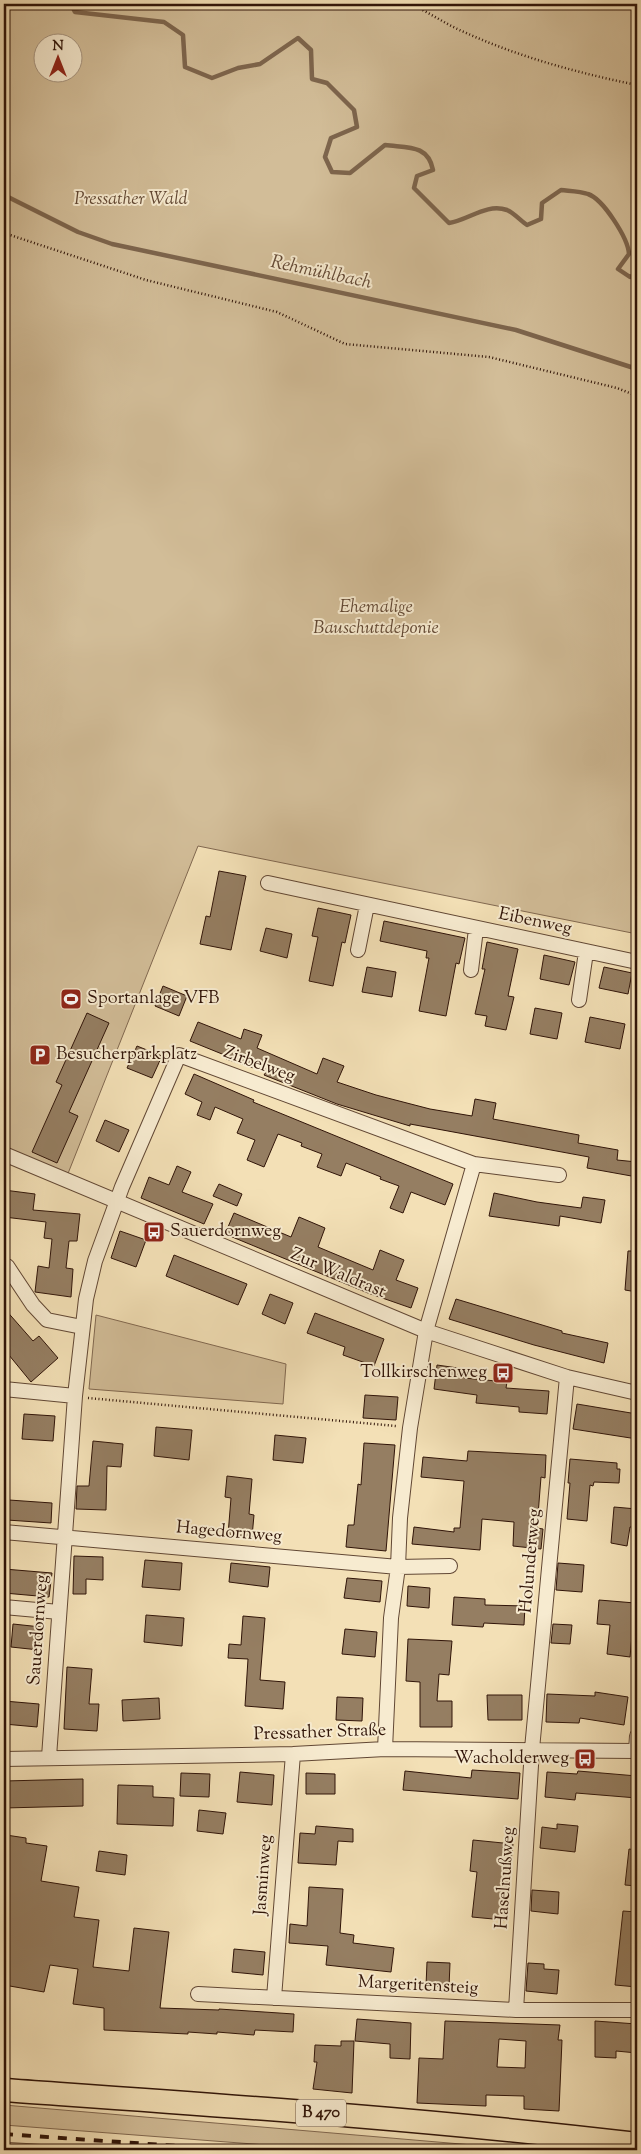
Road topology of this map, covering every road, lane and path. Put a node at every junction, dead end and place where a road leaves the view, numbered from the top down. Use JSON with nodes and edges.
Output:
{"nodes":[{"id":1,"x":410,"y":4,"type":"edge"},
{"id":2,"x":637,"y":85,"type":"edge"},
{"id":3,"x":4,"y":233,"type":"edge"},
{"id":4,"x":637,"y":396,"type":"edge"},
{"id":5,"x":268,"y":883,"type":"dead end"},
{"id":6,"x":367,"y":905,"type":"junction"},
{"id":7,"x":476,"y":929,"type":"junction"},
{"id":8,"x":358,"y":950,"type":"dead end"},
{"id":9,"x":586,"y":952,"type":"junction"},
{"id":10,"x":637,"y":962,"type":"edge"},
{"id":11,"x":471,"y":970,"type":"dead end"},
{"id":12,"x":579,"y":1000,"type":"dead end"},
{"id":13,"x":4,"y":1154,"type":"edge"},
{"id":14,"x":474,"y":1164,"type":"junction"},
{"id":15,"x":559,"y":1175,"type":"dead end"},
{"id":16,"x":117,"y":1201,"type":"junction"},
{"id":17,"x":7,"y":1266,"type":"dead end"},
{"id":18,"x":82,"y":1327,"type":"junction"},
{"id":19,"x":426,"y":1332,"type":"junction"},
{"id":20,"x":566,"y":1377,"type":"junction"},
{"id":21,"x":4,"y":1389,"type":"edge"},
{"id":22,"x":637,"y":1393,"type":"edge"},
{"id":23,"x":75,"y":1396,"type":"junction"},
{"id":24,"x":410,"y":1428,"type":"junction"},
{"id":25,"x":4,"y":1532,"type":"edge"},
{"id":26,"x":65,"y":1538,"type":"junction"},
{"id":27,"x":450,"y":1566,"type":"dead end"},
{"id":28,"x":398,"y":1567,"type":"junction"},
{"id":29,"x":4,"y":1607,"type":"edge"},
{"id":30,"x":59,"y":1612,"type":"junction"},
{"id":31,"x":637,"y":1736,"type":"edge"},
{"id":32,"x":385,"y":1750,"type":"junction"},
{"id":33,"x":532,"y":1750,"type":"junction"},
{"id":34,"x":637,"y":1751,"type":"edge"},
{"id":35,"x":294,"y":1754,"type":"junction"},
{"id":36,"x":49,"y":1757,"type":"junction"},
{"id":37,"x":4,"y":1759,"type":"edge"},
{"id":38,"x":198,"y":1994,"type":"dead end"},
{"id":39,"x":274,"y":1998,"type":"junction"},
{"id":40,"x":516,"y":2010,"type":"junction"},
{"id":41,"x":637,"y":2010,"type":"edge"},
{"id":42,"x":4,"y":2090,"type":"edge"},
{"id":43,"x":637,"y":2144,"type":"edge"}],
"edges":[{"from":1,"to":2,"type":"path"},
{"from":3,"to":4,"type":"path"},
{"from":5,"to":6,"type":"street","name":"Eibenweg"},
{"from":6,"to":7,"type":"street","name":"Eibenweg"},
{"from":6,"to":8,"type":"street"},
{"from":7,"to":9,"type":"street","name":"Eibenweg"},
{"from":7,"to":11,"type":"street","name":"Eibenweg"},
{"from":9,"to":10,"type":"street","name":"Eibenweg"},
{"from":9,"to":12,"type":"street","name":"Eibenweg"},
{"from":13,"to":16,"type":"street","name":"Zur Waldrast"},
{"from":14,"to":15,"type":"street","name":"Zirbelweg"},
{"from":14,"to":16,"type":"street","name":"Zirbelweg"},
{"from":14,"to":19,"type":"street"},
{"from":16,"to":18,"type":"street","name":"Sauerdornweg"},
{"from":16,"to":19,"type":"street","name":"Zur Waldrast"},
{"from":17,"to":18,"type":"street"},
{"from":18,"to":23,"type":"street","name":"Sauerdornweg"},
{"from":19,"to":20,"type":"street","name":"Zur Waldrast"},
{"from":19,"to":24,"type":"street"},
{"from":20,"to":22,"type":"street","name":"Zur Waldrast"},
{"from":20,"to":33,"type":"street","name":"Holunderweg"},
{"from":21,"to":23,"type":"street"},
{"from":23,"to":24,"type":"path"},
{"from":23,"to":26,"type":"street","name":"Sauerdornweg"},
{"from":24,"to":28,"type":"street"},
{"from":25,"to":26,"type":"street","name":"Hagedornweg"},
{"from":26,"to":28,"type":"street","name":"Hagedornweg"},
{"from":26,"to":30,"type":"street","name":"Sauerdornweg"},
{"from":27,"to":28,"type":"street","name":"Hagedornweg"},
{"from":28,"to":32,"type":"street"},
{"from":29,"to":30,"type":"street"},
{"from":30,"to":36,"type":"street","name":"Sauerdornweg"},
{"from":31,"to":34,"type":"street"},
{"from":32,"to":33,"type":"street","name":"Pressather Straße"},
{"from":32,"to":35,"type":"street","name":"Pressather Straße"},
{"from":33,"to":34,"type":"street","name":"Pressather Straße"},
{"from":33,"to":40,"type":"street","name":"Haselnußweg"},
{"from":35,"to":36,"type":"street","name":"Pressather Straße"},
{"from":35,"to":39,"type":"street","name":"Jasminweg"},
{"from":36,"to":37,"type":"street","name":"Pressather Straße"},
{"from":38,"to":39,"type":"street","name":"Margeritensteig"},
{"from":39,"to":40,"type":"street","name":"Margeritensteig"},
{"from":40,"to":41,"type":"street","name":"Margeritensteig"},
{"from":42,"to":43,"type":"main road","number":"B 470"}]}
